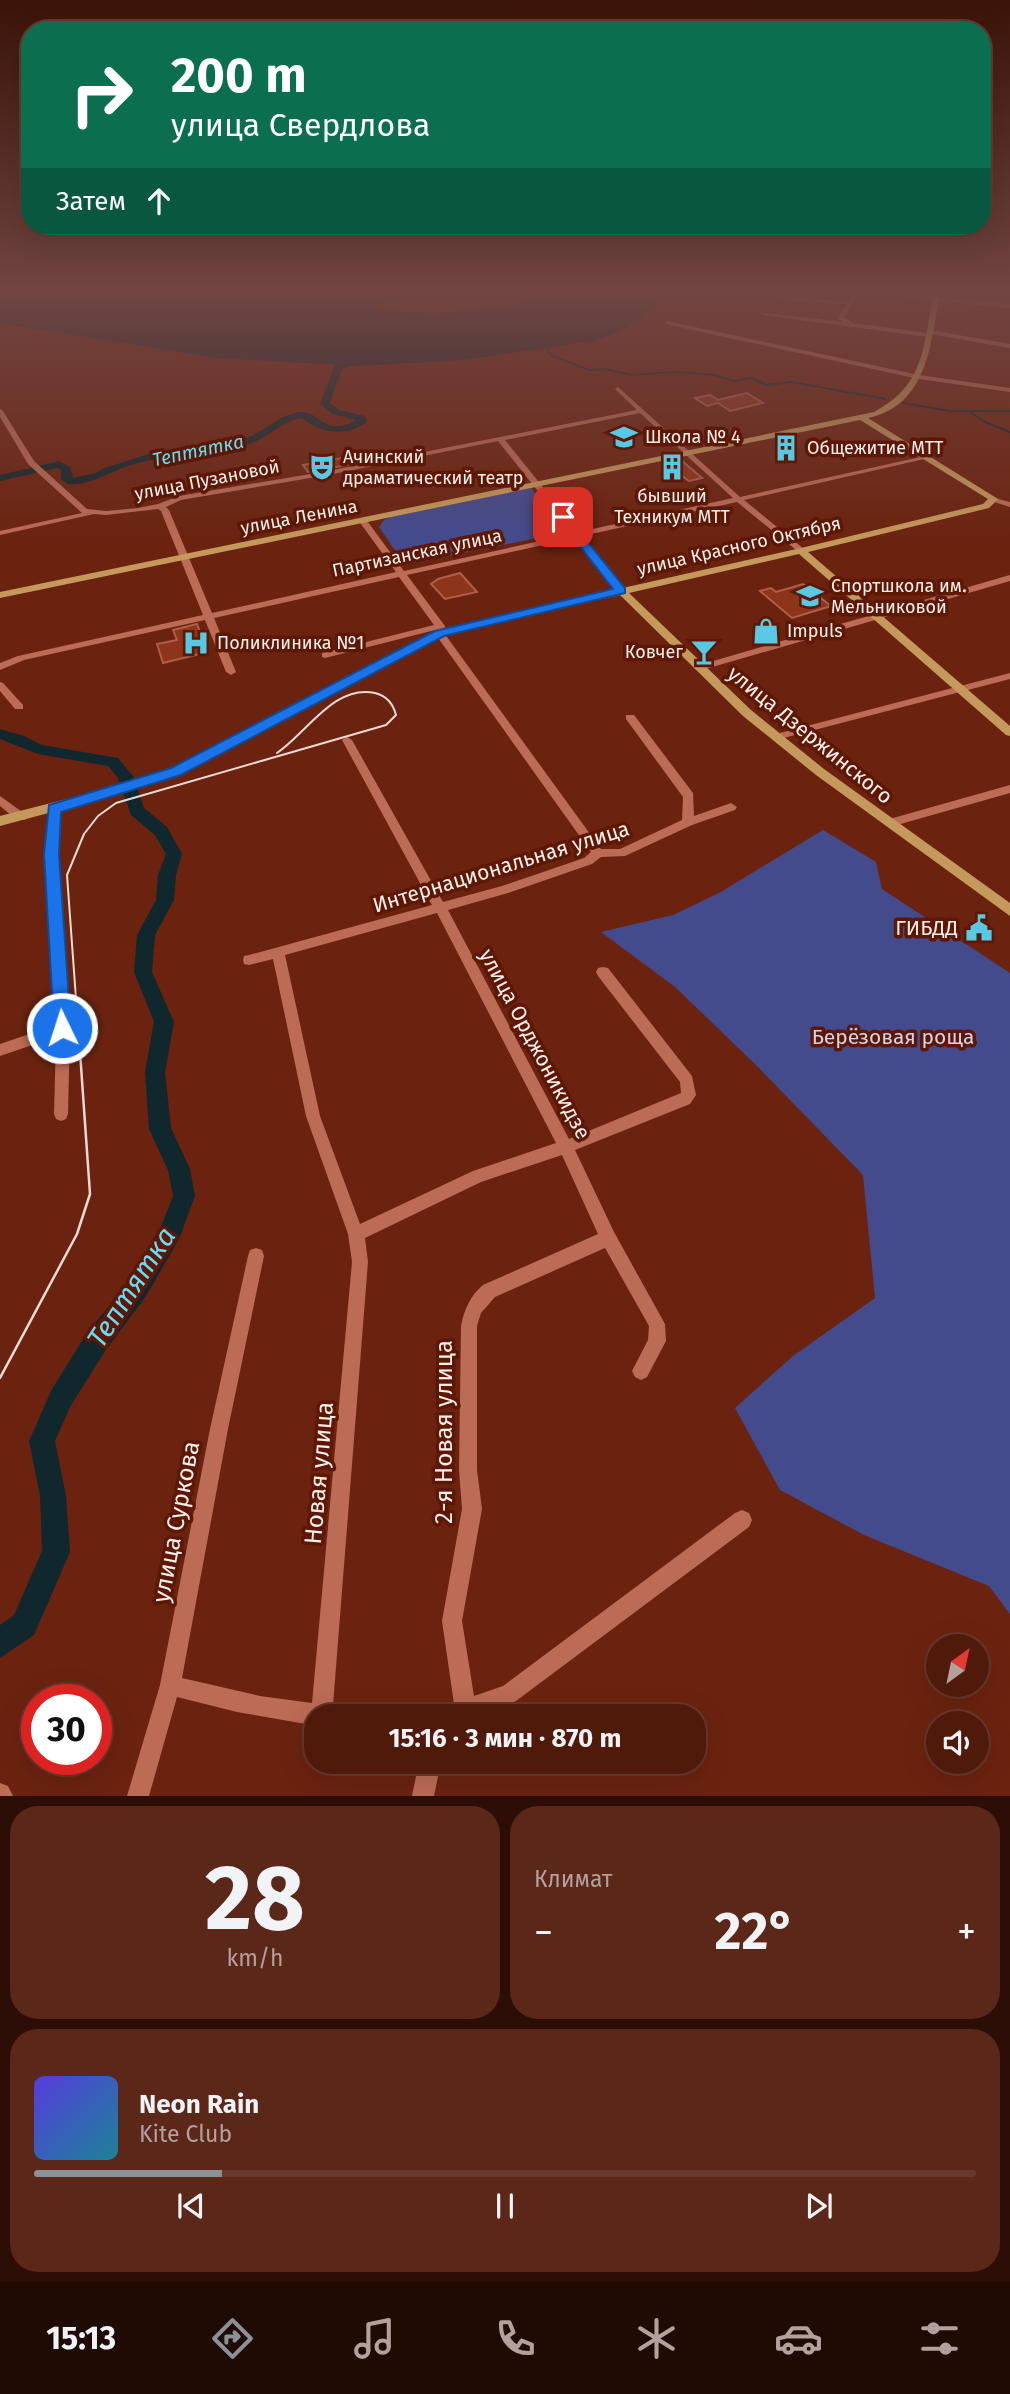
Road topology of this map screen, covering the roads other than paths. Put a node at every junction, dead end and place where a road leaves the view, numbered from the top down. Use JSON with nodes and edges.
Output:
{"nodes":[{"id":1,"x":909,"y":375,"type":"edge"},
{"id":2,"x":919,"y":377,"type":"junction"},
{"id":3,"x":618,"y":389,"type":"dead end"},
{"id":4,"x":1010,"y":390,"type":"edge"},
{"id":5,"x":0,"y":411,"type":"edge"},
{"id":6,"x":641,"y":411,"type":"junction"},
{"id":7,"x":861,"y":417,"type":"junction"},
{"id":8,"x":499,"y":438,"type":"junction"},
{"id":9,"x":687,"y":452,"type":"junction"},
{"id":10,"x":925,"y":458,"type":"junction"},
{"id":11,"x":536,"y":483,"type":"junction"},
{"id":12,"x":738,"y":499,"type":"junction"},
{"id":13,"x":994,"y":499,"type":"junction"},
{"id":14,"x":1010,"y":505,"type":"edge"},
{"id":15,"x":160,"y":506,"type":"junction"},
{"id":16,"x":91,"y":513,"type":"junction"},
{"id":17,"x":362,"y":520,"type":"junction"},
{"id":18,"x":0,"y":533,"type":"edge"},
{"id":19,"x":576,"y":534,"type":"junction"},
{"id":20,"x":801,"y":551,"type":"junction"},
{"id":21,"x":185,"y":556,"type":"junction"},
{"id":22,"x":402,"y":573,"type":"junction"},
{"id":23,"x":1010,"y":578,"type":"edge"},
{"id":24,"x":621,"y":590,"type":"junction"},
{"id":25,"x":0,"y":595,"type":"edge"},
{"id":26,"x":208,"y":615,"type":"junction"},
{"id":27,"x":873,"y":615,"type":"junction"},
{"id":28,"x":440,"y":630,"type":"junction"},
{"id":29,"x":325,"y":655,"type":"dead end"},
{"id":30,"x":0,"y":667,"type":"edge"},
{"id":31,"x":699,"y":668,"type":"junction"},
{"id":32,"x":231,"y":672,"type":"dead end"},
{"id":33,"x":1010,"y":676,"type":"edge"},
{"id":34,"x":0,"y":685,"type":"edge"},
{"id":35,"x":960,"y":689,"type":"junction"},
{"id":36,"x":19,"y":707,"type":"dead end"},
{"id":37,"x":629,"y":717,"type":"dead end"},
{"id":38,"x":1010,"y":732,"type":"edge"},
{"id":39,"x":776,"y":737,"type":"junction"},
{"id":40,"x":347,"y":740,"type":"dead end"},
{"id":41,"x":1010,"y":789,"type":"edge"},
{"id":42,"x":0,"y":800,"type":"edge"},
{"id":43,"x":732,"y":807,"type":"dead end"},
{"id":44,"x":54,"y":809,"type":"junction"},
{"id":45,"x":21,"y":817,"type":"junction"},
{"id":46,"x":0,"y":821,"type":"edge"},
{"id":47,"x":688,"y":822,"type":"junction"},
{"id":48,"x":890,"y":823,"type":"junction"},
{"id":49,"x":598,"y":853,"type":"junction"},
{"id":50,"x":439,"y":908,"type":"junction"},
{"id":51,"x":1010,"y":911,"type":"edge"},
{"id":52,"x":278,"y":953,"type":"junction"},
{"id":53,"x":249,"y":960,"type":"dead end"},
{"id":54,"x":603,"y":972,"type":"dead end"},
{"id":55,"x":62,"y":1028,"type":"junction"},
{"id":56,"x":0,"y":1050,"type":"edge"},
{"id":57,"x":61,"y":1114,"type":"dead end"},
{"id":58,"x":566,"y":1147,"type":"junction"},
{"id":59,"x":356,"y":1234,"type":"junction"},
{"id":60,"x":608,"y":1237,"type":"junction"},
{"id":61,"x":256,"y":1256,"type":"dead end"},
{"id":62,"x":642,"y":1371,"type":"dead end"},
{"id":63,"x":742,"y":1520,"type":"dead end"},
{"id":64,"x":170,"y":1685,"type":"junction"},
{"id":65,"x":323,"y":1704,"type":"edge"},
{"id":66,"x":456,"y":1704,"type":"edge"},
{"id":67,"x":481,"y":1704,"type":"edge"},
{"id":68,"x":304,"y":1713,"type":"edge"},
{"id":69,"x":428,"y":1774,"type":"edge"},
{"id":70,"x":138,"y":1796,"type":"edge"},
{"id":71,"x":423,"y":1796,"type":"edge"}],
"edges":[{"from":1,"to":2,"type":"street"},
{"from":2,"to":4,"type":"street"},
{"from":2,"to":7,"type":"main road","name":"улица Ленина"},
{"from":3,"to":6,"type":"street"},
{"from":5,"to":16,"type":"street"},
{"from":6,"to":8,"type":"street","name":"улица Пузановой"},
{"from":6,"to":9,"type":"street"},
{"from":7,"to":9,"type":"main road","name":"улица Ленина"},
{"from":7,"to":10,"type":"main road"},
{"from":8,"to":11,"type":"street","name":"улица Дзержинского"},
{"from":8,"to":15,"type":"street","name":"улица Пузановой"},
{"from":9,"to":11,"type":"main road","name":"улица Ленина"},
{"from":9,"to":12,"type":"street"},
{"from":10,"to":12,"type":"street","name":"Партизанская улица"},
{"from":10,"to":13,"type":"main road"},
{"from":11,"to":17,"type":"main road","name":"улица Ленина"},
{"from":11,"to":19,"type":"street","name":"улица Дзержинского"},
{"from":12,"to":19,"type":"street","name":"Партизанская улица"},
{"from":12,"to":20,"type":"street"},
{"from":13,"to":14,"type":"street"},
{"from":13,"to":20,"type":"main road","name":"улица Красного Октября"},
{"from":15,"to":16,"type":"street","name":"улица Пузановой"},
{"from":15,"to":21,"type":"street"},
{"from":16,"to":18,"type":"street","name":"улица Пузановой"},
{"from":17,"to":21,"type":"main road","name":"улица Ленина"},
{"from":17,"to":22,"type":"street"},
{"from":19,"to":22,"type":"street","name":"Партизанская улица"},
{"from":19,"to":24,"type":"street","name":"улица Дзержинского"},
{"from":20,"to":24,"type":"main road","name":"улица Красного Октября"},
{"from":20,"to":27,"type":"main road"},
{"from":21,"to":25,"type":"main road","name":"улица Ленина"},
{"from":21,"to":26,"type":"street"},
{"from":22,"to":26,"type":"street","name":"Партизанская улица"},
{"from":22,"to":28,"type":"street"},
{"from":23,"to":27,"type":"street"},
{"from":24,"to":28,"type":"main road","name":"улица Красного Октября"},
{"from":24,"to":31,"type":"main road","name":"улица Дзержинского"},
{"from":26,"to":30,"type":"street","name":"Партизанская улица"},
{"from":26,"to":32,"type":"street"},
{"from":27,"to":31,"type":"street"},
{"from":27,"to":35,"type":"main road"},
{"from":28,"to":29,"type":"street"},
{"from":28,"to":44,"type":"main road","name":"улица Красного Октября"},
{"from":28,"to":49,"type":"street"},
{"from":31,"to":39,"type":"main road","name":"улица Дзержинского"},
{"from":33,"to":35,"type":"street"},
{"from":34,"to":36,"type":"street"},
{"from":35,"to":38,"type":"main road"},
{"from":35,"to":39,"type":"street"},
{"from":37,"to":47,"type":"street"},
{"from":39,"to":48,"type":"main road","name":"улица Дзержинского"},
{"from":40,"to":50,"type":"street","name":"улица Орджоникидзе"},
{"from":41,"to":48,"type":"street"},
{"from":42,"to":45,"type":"street"},
{"from":43,"to":47,"type":"street","name":"Интернациональная улица"},
{"from":44,"to":45,"type":"main road","name":"улица Красного Октября"},
{"from":44,"to":55,"type":"street"},
{"from":45,"to":46,"type":"main road","name":"улица Красного Октября"},
{"from":47,"to":49,"type":"street","name":"Интернациональная улица"},
{"from":48,"to":51,"type":"main road","name":"улица Дзержинского"},
{"from":49,"to":50,"type":"street","name":"Интернациональная улица"},
{"from":50,"to":52,"type":"street","name":"Интернациональная улица"},
{"from":50,"to":58,"type":"street","name":"улица Орджоникидзе"},
{"from":52,"to":53,"type":"street","name":"Интернациональная улица"},
{"from":52,"to":59,"type":"street"},
{"from":54,"to":58,"type":"street"},
{"from":55,"to":56,"type":"street"},
{"from":55,"to":57,"type":"street"},
{"from":58,"to":59,"type":"street"},
{"from":58,"to":60,"type":"street","name":"улица Орджоникидзе"},
{"from":59,"to":65,"type":"street","name":"Новая улица"},
{"from":60,"to":62,"type":"street","name":"улица Орджоникидзе"},
{"from":60,"to":66,"type":"street","name":"2-я Новая улица"},
{"from":61,"to":64,"type":"street","name":"улица Суркова"},
{"from":63,"to":67,"type":"street"},
{"from":64,"to":68,"type":"street"},
{"from":64,"to":70,"type":"street","name":"улица Суркова"},
{"from":69,"to":71,"type":"street"}]}
